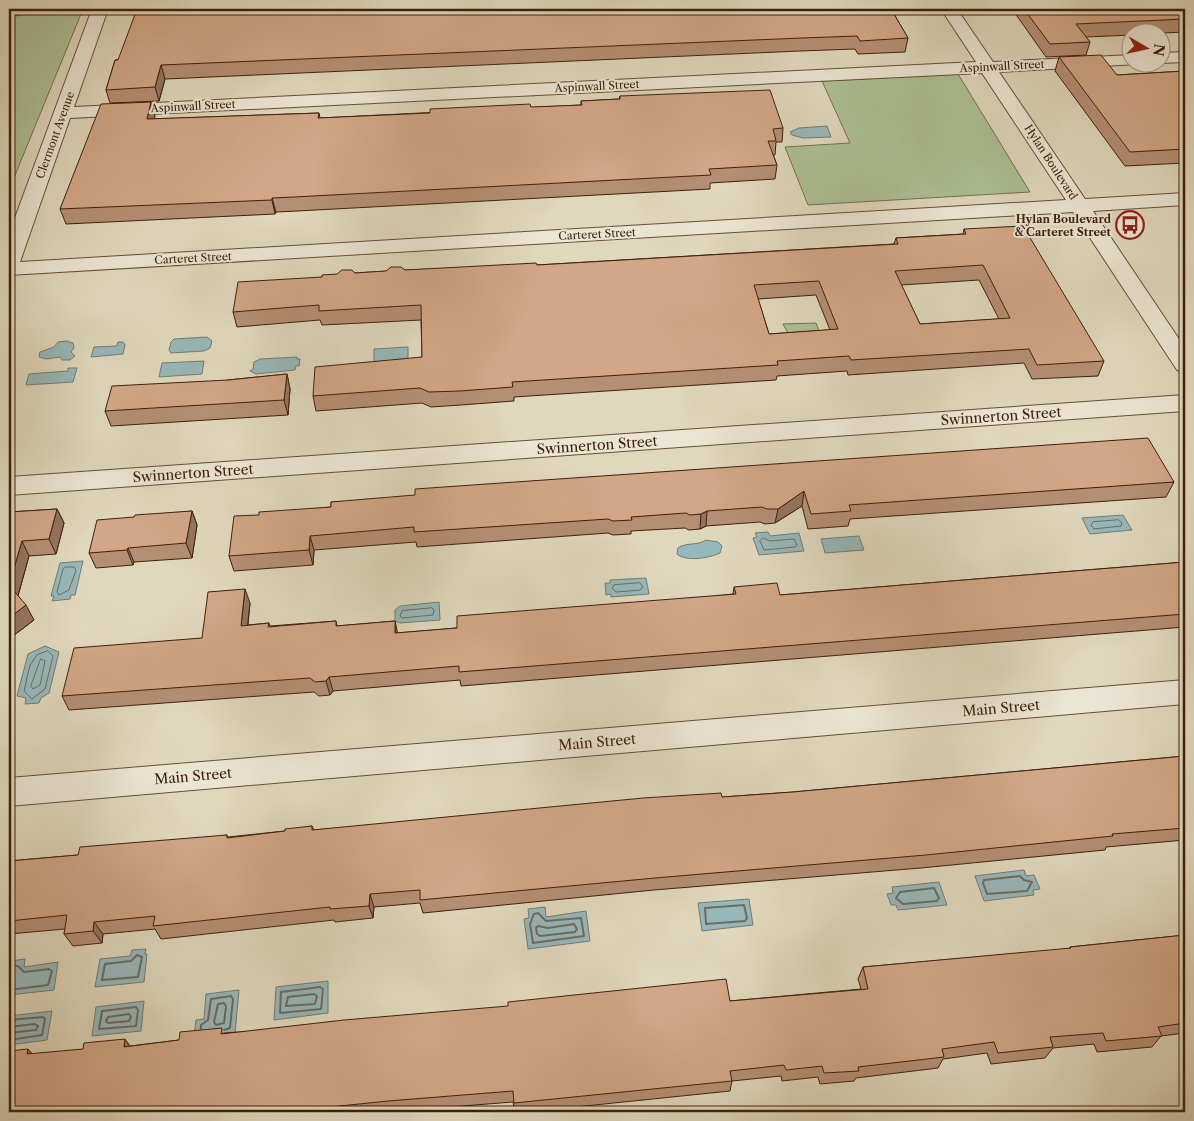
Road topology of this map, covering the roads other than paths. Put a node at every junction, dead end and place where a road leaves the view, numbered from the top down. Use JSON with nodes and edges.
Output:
{"nodes":[{"id":1,"x":100,"y":9,"type":"edge"},
{"id":2,"x":949,"y":9,"type":"edge"},
{"id":3,"x":1185,"y":57,"type":"edge"},
{"id":4,"x":1172,"y":58,"type":"edge"},
{"id":5,"x":1122,"y":60,"type":"edge"},
{"id":6,"x":988,"y":66,"type":"junction"},
{"id":7,"x":63,"y":113,"type":"junction"},
{"id":8,"x":1185,"y":199,"type":"edge"},
{"id":9,"x":1080,"y":205,"type":"junction"},
{"id":10,"x":9,"y":262,"type":"edge"},
{"id":11,"x":9,"y":269,"type":"edge"},
{"id":12,"x":1185,"y":365,"type":"edge"},
{"id":13,"x":1185,"y":403,"type":"edge"},
{"id":14,"x":9,"y":486,"type":"edge"},
{"id":15,"x":1185,"y":692,"type":"edge"},
{"id":16,"x":9,"y":792,"type":"edge"}],
"edges":[{"from":1,"to":7,"type":"street","name":"Clermont Avenue"},
{"from":2,"to":6,"type":"street","name":"Hylan Boulevard"},
{"from":3,"to":4,"type":"street"},
{"from":5,"to":6,"type":"street","name":"Aspinwall Street"},
{"from":6,"to":7,"type":"street","name":"Aspinwall Street"},
{"from":6,"to":9,"type":"street","name":"Hylan Boulevard"},
{"from":7,"to":10,"type":"street","name":"Clermont Avenue"},
{"from":8,"to":9,"type":"street","name":"Carteret Street"},
{"from":9,"to":11,"type":"street","name":"Carteret Street"},
{"from":9,"to":12,"type":"street","name":"Hylan Boulevard"},
{"from":13,"to":14,"type":"street","name":"Swinnerton Street"},
{"from":15,"to":16,"type":"street","name":"Main Street"}]}
